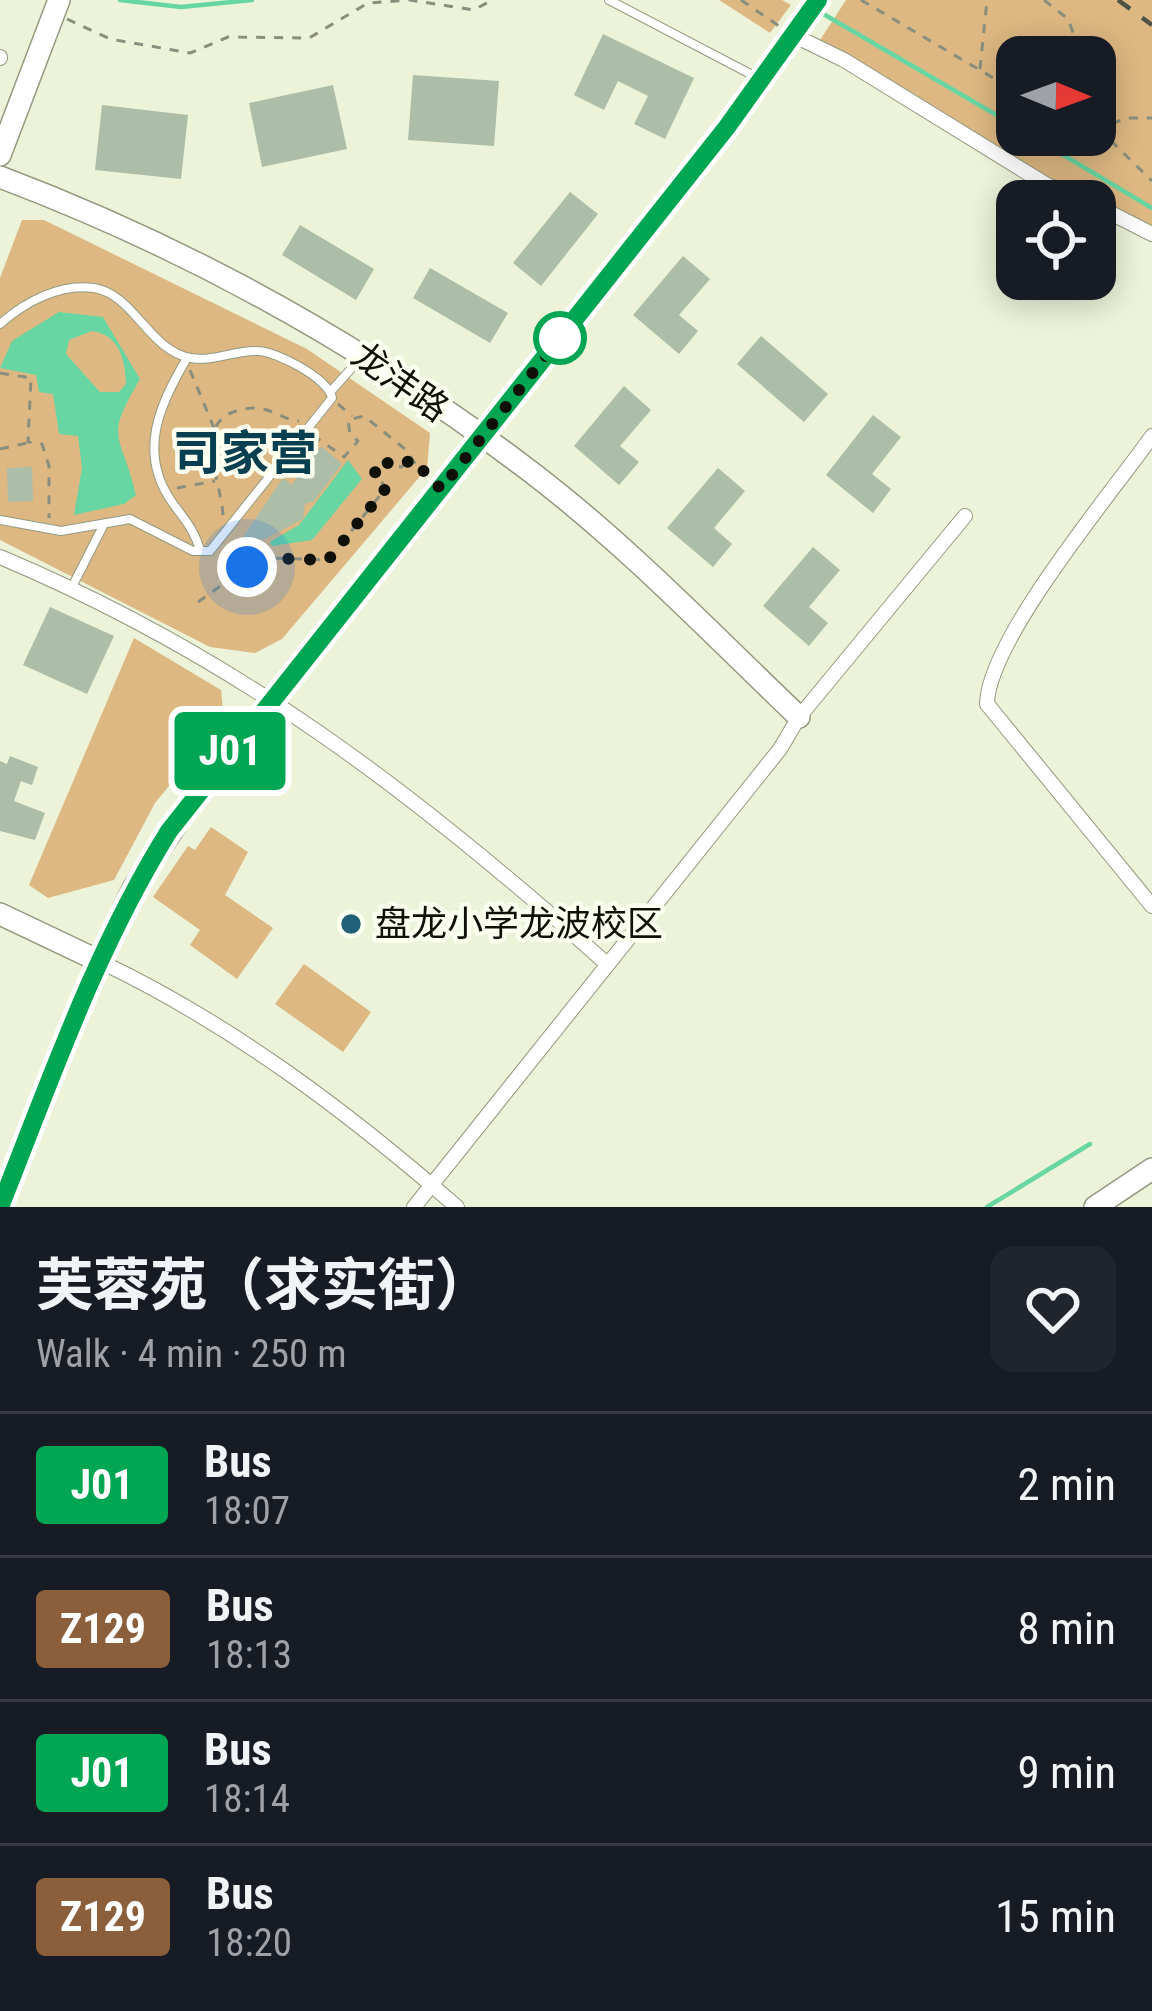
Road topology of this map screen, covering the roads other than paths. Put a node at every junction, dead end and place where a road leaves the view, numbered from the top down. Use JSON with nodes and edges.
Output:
{"nodes":[{"id":1,"x":609,"y":0,"type":"edge"},
{"id":2,"x":818,"y":0,"type":"edge"},
{"id":3,"x":56,"y":7,"type":"edge"},
{"id":4,"x":797,"y":30,"type":"junction"},
{"id":5,"x":761,"y":80,"type":"junction"},
{"id":6,"x":0,"y":155,"type":"edge"},
{"id":7,"x":0,"y":177,"type":"edge"},
{"id":8,"x":1039,"y":180,"type":"edge"},
{"id":9,"x":1116,"y":215,"type":"edge"},
{"id":10,"x":1152,"y":234,"type":"edge"},
{"id":11,"x":0,"y":324,"type":"edge"},
{"id":12,"x":363,"y":355,"type":"junction"},
{"id":13,"x":187,"y":358,"type":"junction"},
{"id":14,"x":332,"y":394,"type":"junction"},
{"id":15,"x":1152,"y":436,"type":"edge"},
{"id":16,"x":481,"y":439,"type":"junction"},
{"id":17,"x":965,"y":516,"type":"dead end"},
{"id":18,"x":0,"y":520,"type":"edge"},
{"id":19,"x":104,"y":524,"type":"junction"},
{"id":20,"x":200,"y":551,"type":"junction"},
{"id":21,"x":0,"y":557,"type":"edge"},
{"id":22,"x":72,"y":587,"type":"junction"},
{"id":23,"x":272,"y":698,"type":"junction"},
{"id":24,"x":799,"y":717,"type":"junction"},
{"id":25,"x":1152,"y":880,"type":"edge"},
{"id":26,"x":1140,"y":892,"type":"junction"},
{"id":27,"x":1152,"y":906,"type":"edge"},
{"id":28,"x":0,"y":914,"type":"edge"},
{"id":29,"x":99,"y":962,"type":"junction"},
{"id":30,"x":607,"y":964,"type":"junction"},
{"id":31,"x":1152,"y":1169,"type":"edge"},
{"id":32,"x":432,"y":1185,"type":"junction"},
{"id":33,"x":0,"y":1206,"type":"edge"},
{"id":34,"x":414,"y":1207,"type":"edge"},
{"id":35,"x":457,"y":1207,"type":"edge"},
{"id":36,"x":1095,"y":1207,"type":"edge"}],
"edges":[{"from":1,"to":5,"type":"lane"},
{"from":2,"to":4,"type":"street"},
{"from":3,"to":6,"type":"street"},
{"from":4,"to":5,"type":"street"},
{"from":4,"to":8,"type":"street"},
{"from":5,"to":16,"type":"street"},
{"from":7,"to":12,"type":"street","name":"龙沣路"},
{"from":9,"to":10,"type":"street"},
{"from":11,"to":13,"type":"lane"},
{"from":12,"to":14,"type":"lane"},
{"from":12,"to":16,"type":"street","name":"龙沣路"},
{"from":13,"to":14,"type":"lane"},
{"from":13,"to":20,"type":"lane"},
{"from":14,"to":20,"type":"lane"},
{"from":15,"to":26,"type":"street"},
{"from":16,"to":23,"type":"street"},
{"from":16,"to":24,"type":"street","name":"龙沣路"},
{"from":17,"to":24,"type":"street"},
{"from":18,"to":19,"type":"lane"},
{"from":19,"to":20,"type":"lane"},
{"from":19,"to":22,"type":"lane"},
{"from":21,"to":22,"type":"street"},
{"from":22,"to":23,"type":"street"},
{"from":23,"to":29,"type":"street"},
{"from":23,"to":30,"type":"street"},
{"from":24,"to":30,"type":"street"},
{"from":25,"to":26,"type":"street"},
{"from":26,"to":27,"type":"street"},
{"from":28,"to":29,"type":"street"},
{"from":29,"to":32,"type":"street"},
{"from":29,"to":33,"type":"street"},
{"from":30,"to":32,"type":"street"},
{"from":31,"to":36,"type":"street"},
{"from":32,"to":34,"type":"street"},
{"from":32,"to":35,"type":"street"}]}
